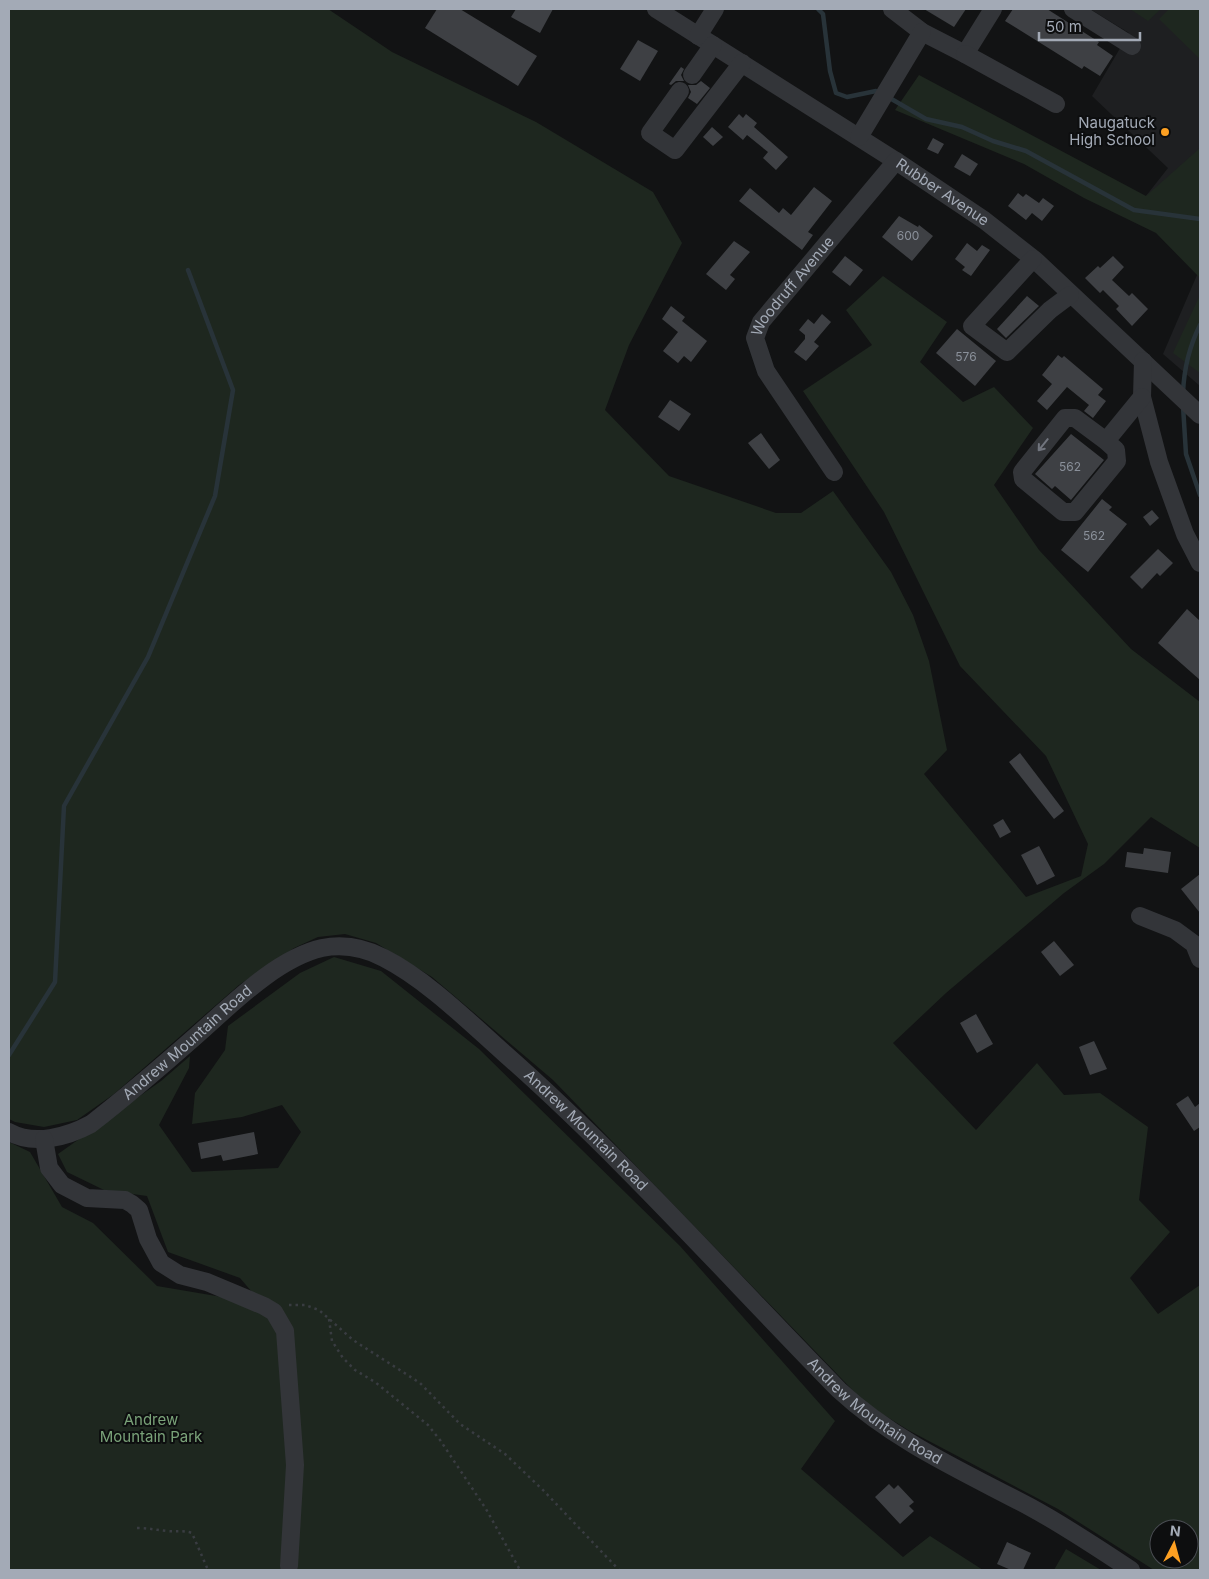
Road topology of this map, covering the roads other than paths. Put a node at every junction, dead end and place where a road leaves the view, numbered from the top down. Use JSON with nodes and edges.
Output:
{"nodes":[{"id":1,"x":656,"y":9,"type":"edge"},
{"id":2,"x":715,"y":9,"type":"edge"},
{"id":3,"x":892,"y":9,"type":"edge"},
{"id":4,"x":993,"y":9,"type":"edge"},
{"id":5,"x":1073,"y":9,"type":"edge"},
{"id":6,"x":922,"y":32,"type":"junction"},
{"id":7,"x":698,"y":36,"type":"junction"},
{"id":8,"x":713,"y":45,"type":"junction"},
{"id":9,"x":1132,"y":46,"type":"dead end"},
{"id":10,"x":965,"y":54,"type":"junction"},
{"id":11,"x":742,"y":63,"type":"junction"},
{"id":12,"x":692,"y":75,"type":"dead end"},
{"id":13,"x":675,"y":96,"type":"dead end"},
{"id":14,"x":1056,"y":104,"type":"dead end"},
{"id":15,"x":859,"y":137,"type":"junction"},
{"id":16,"x":896,"y":160,"type":"junction"},
{"id":17,"x":1033,"y":259,"type":"junction"},
{"id":18,"x":1070,"y":295,"type":"junction"},
{"id":19,"x":1143,"y":361,"type":"junction"},
{"id":20,"x":1142,"y":397,"type":"junction"},
{"id":21,"x":1200,"y":415,"type":"edge"},
{"id":22,"x":1106,"y":441,"type":"junction"},
{"id":23,"x":834,"y":472,"type":"dead end"},
{"id":24,"x":1200,"y":563,"type":"edge"},
{"id":25,"x":1140,"y":916,"type":"dead end"},
{"id":26,"x":1200,"y":959,"type":"edge"},
{"id":27,"x":9,"y":1132,"type":"edge"},
{"id":28,"x":44,"y":1139,"type":"junction"},
{"id":29,"x":289,"y":1566,"type":"dead end"},
{"id":30,"x":1131,"y":1570,"type":"edge"}],
"edges":[{"from":1,"to":7,"type":"street","name":"Rubber Avenue"},
{"from":2,"to":7,"type":"street"},
{"from":3,"to":6,"type":"street"},
{"from":4,"to":10,"type":"street"},
{"from":5,"to":9,"type":"street"},
{"from":6,"to":10,"type":"street"},
{"from":6,"to":15,"type":"street"},
{"from":7,"to":8,"type":"street","name":"Rubber Avenue"},
{"from":8,"to":11,"type":"street","name":"Rubber Avenue"},
{"from":8,"to":12,"type":"street"},
{"from":10,"to":14,"type":"street"},
{"from":11,"to":13,"type":"street"},
{"from":11,"to":15,"type":"street","name":"Rubber Avenue"},
{"from":15,"to":16,"type":"street","name":"Rubber Avenue"},
{"from":16,"to":17,"type":"street","name":"Rubber Avenue"},
{"from":16,"to":23,"type":"street","name":"Woodruff Avenue"},
{"from":17,"to":18,"type":"street","name":"Rubber Avenue"},
{"from":17,"to":18,"type":"street"},
{"from":18,"to":19,"type":"street","name":"Rubber Avenue"},
{"from":19,"to":20,"type":"street"},
{"from":19,"to":21,"type":"street","name":"Rubber Avenue"},
{"from":20,"to":22,"type":"street"},
{"from":20,"to":24,"type":"street"},
{"from":22,"to":22,"type":"street","one_way":true},
{"from":25,"to":26,"type":"street"},
{"from":27,"to":28,"type":"street","name":"Andrew Mountain Road"},
{"from":28,"to":29,"type":"street"},
{"from":28,"to":30,"type":"street","name":"Andrew Mountain Road"}]}
